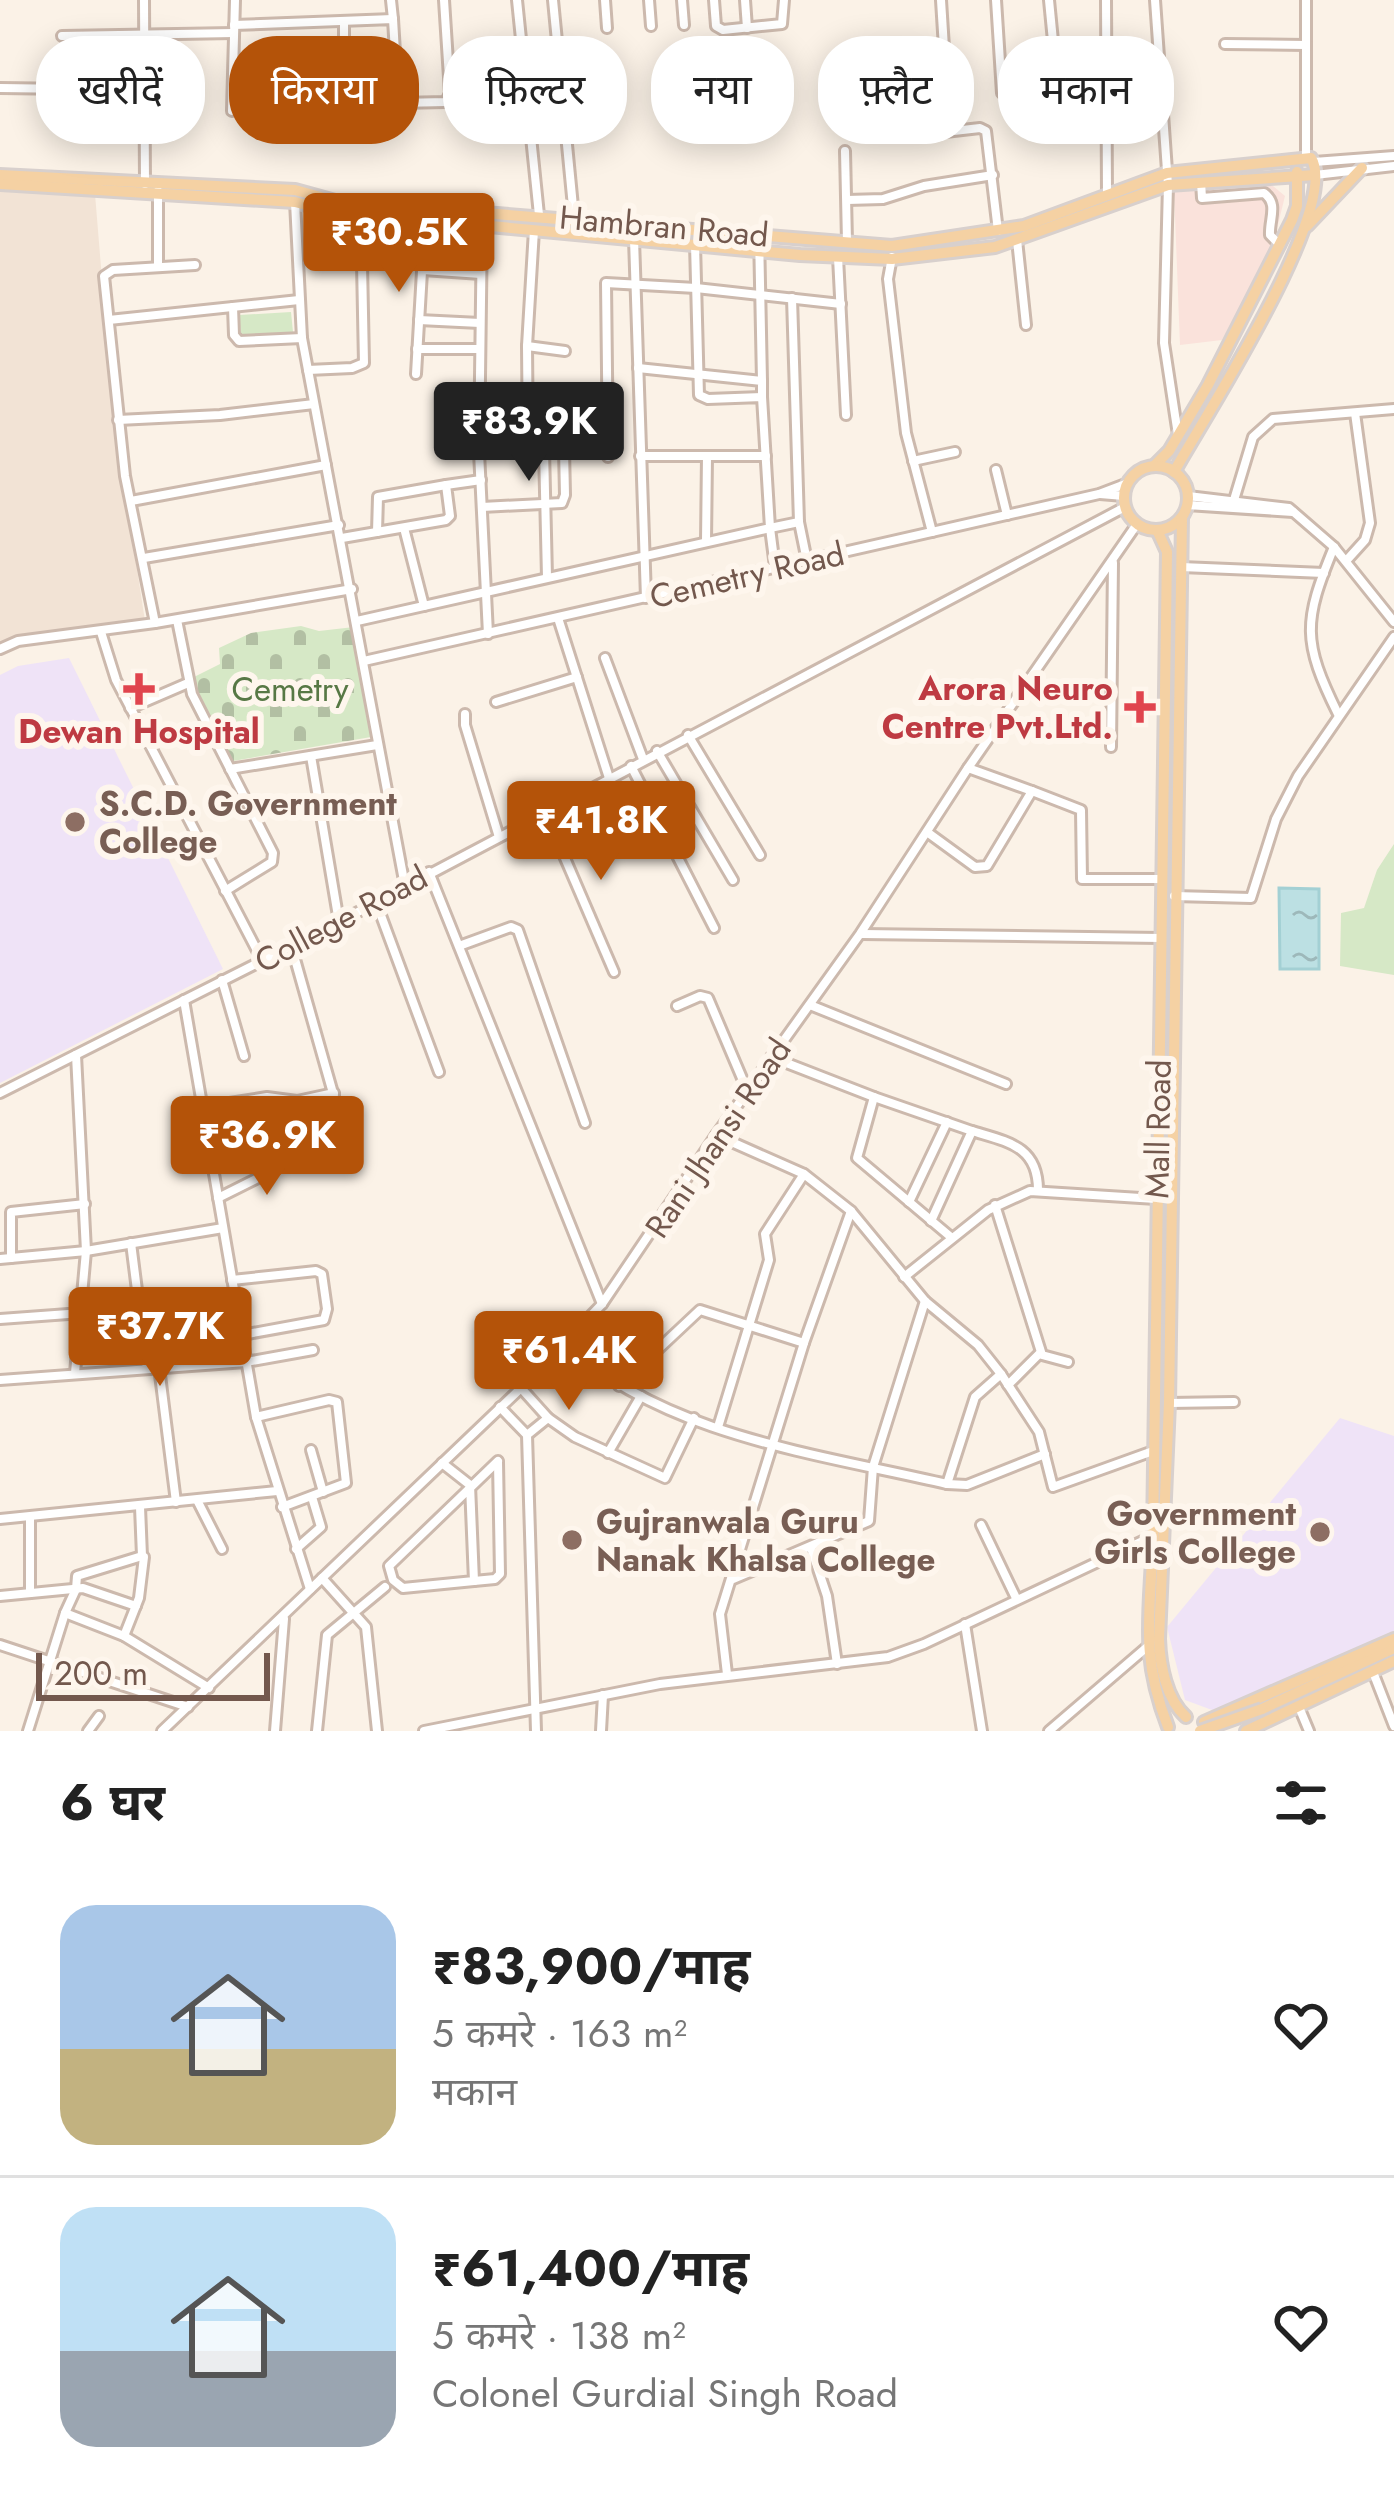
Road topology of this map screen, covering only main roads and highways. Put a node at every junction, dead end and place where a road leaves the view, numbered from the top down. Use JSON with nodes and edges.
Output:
{"nodes":[{"id":1,"x":1306,"y":166,"type":"junction"},
{"id":2,"x":1368,"y":167,"type":"road end"},
{"id":3,"x":1168,"y":179,"type":"junction"},
{"id":4,"x":0,"y":180,"type":"edge"},
{"id":5,"x":295,"y":196,"type":"junction"},
{"id":6,"x":1303,"y":232,"type":"junction"},
{"id":7,"x":892,"y":252,"type":"junction"},
{"id":8,"x":1154,"y":466,"type":"junction"},
{"id":9,"x":1174,"y":472,"type":"junction"},
{"id":10,"x":1186,"y":506,"type":"junction"},
{"id":11,"x":1157,"y":530,"type":"junction"},
{"id":12,"x":1394,"y":1639,"type":"edge"},
{"id":13,"x":1394,"y":1648,"type":"edge"},
{"id":14,"x":1394,"y":1661,"type":"edge"},
{"id":15,"x":1254,"y":1708,"type":"junction"},
{"id":16,"x":1186,"y":1718,"type":"junction"},
{"id":17,"x":1205,"y":1728,"type":"edge"},
{"id":18,"x":1255,"y":1728,"type":"edge"},
{"id":19,"x":1166,"y":1729,"type":"edge"}],
"edges":[{"from":1,"to":3,"type":"main road","name":"Hambran Road"},
{"from":1,"to":3,"type":"main road","name":"Hambran Road"},
{"from":1,"to":6,"type":"main road"},
{"from":1,"to":8,"type":"main road"},
{"from":2,"to":6,"type":"main road"},
{"from":3,"to":7,"type":"main road","name":"Hambran Road"},
{"from":3,"to":7,"type":"main road","name":"Hambran Road"},
{"from":4,"to":5,"type":"main road","name":"Hambran Road"},
{"from":5,"to":7,"type":"main road","name":"Hambran Road"},
{"from":5,"to":7,"type":"main road","name":"Hambran Road"},
{"from":6,"to":9,"type":"main road"},
{"from":8,"to":9,"type":"main road"},
{"from":8,"to":11,"type":"main road"},
{"from":9,"to":10,"type":"main road"},
{"from":10,"to":11,"type":"main road"},
{"from":10,"to":16,"type":"main road","name":"Mall Road"},
{"from":11,"to":19,"type":"main road","name":"Mall Road"},
{"from":12,"to":15,"type":"main road"},
{"from":13,"to":15,"type":"main road"},
{"from":14,"to":18,"type":"main road"},
{"from":15,"to":17,"type":"main road","bridge":true},
{"from":15,"to":17,"type":"main road"},
{"from":15,"to":18,"type":"main road"},
{"from":16,"to":17,"type":"main road"},
{"from":16,"to":19,"type":"main road"}]}
